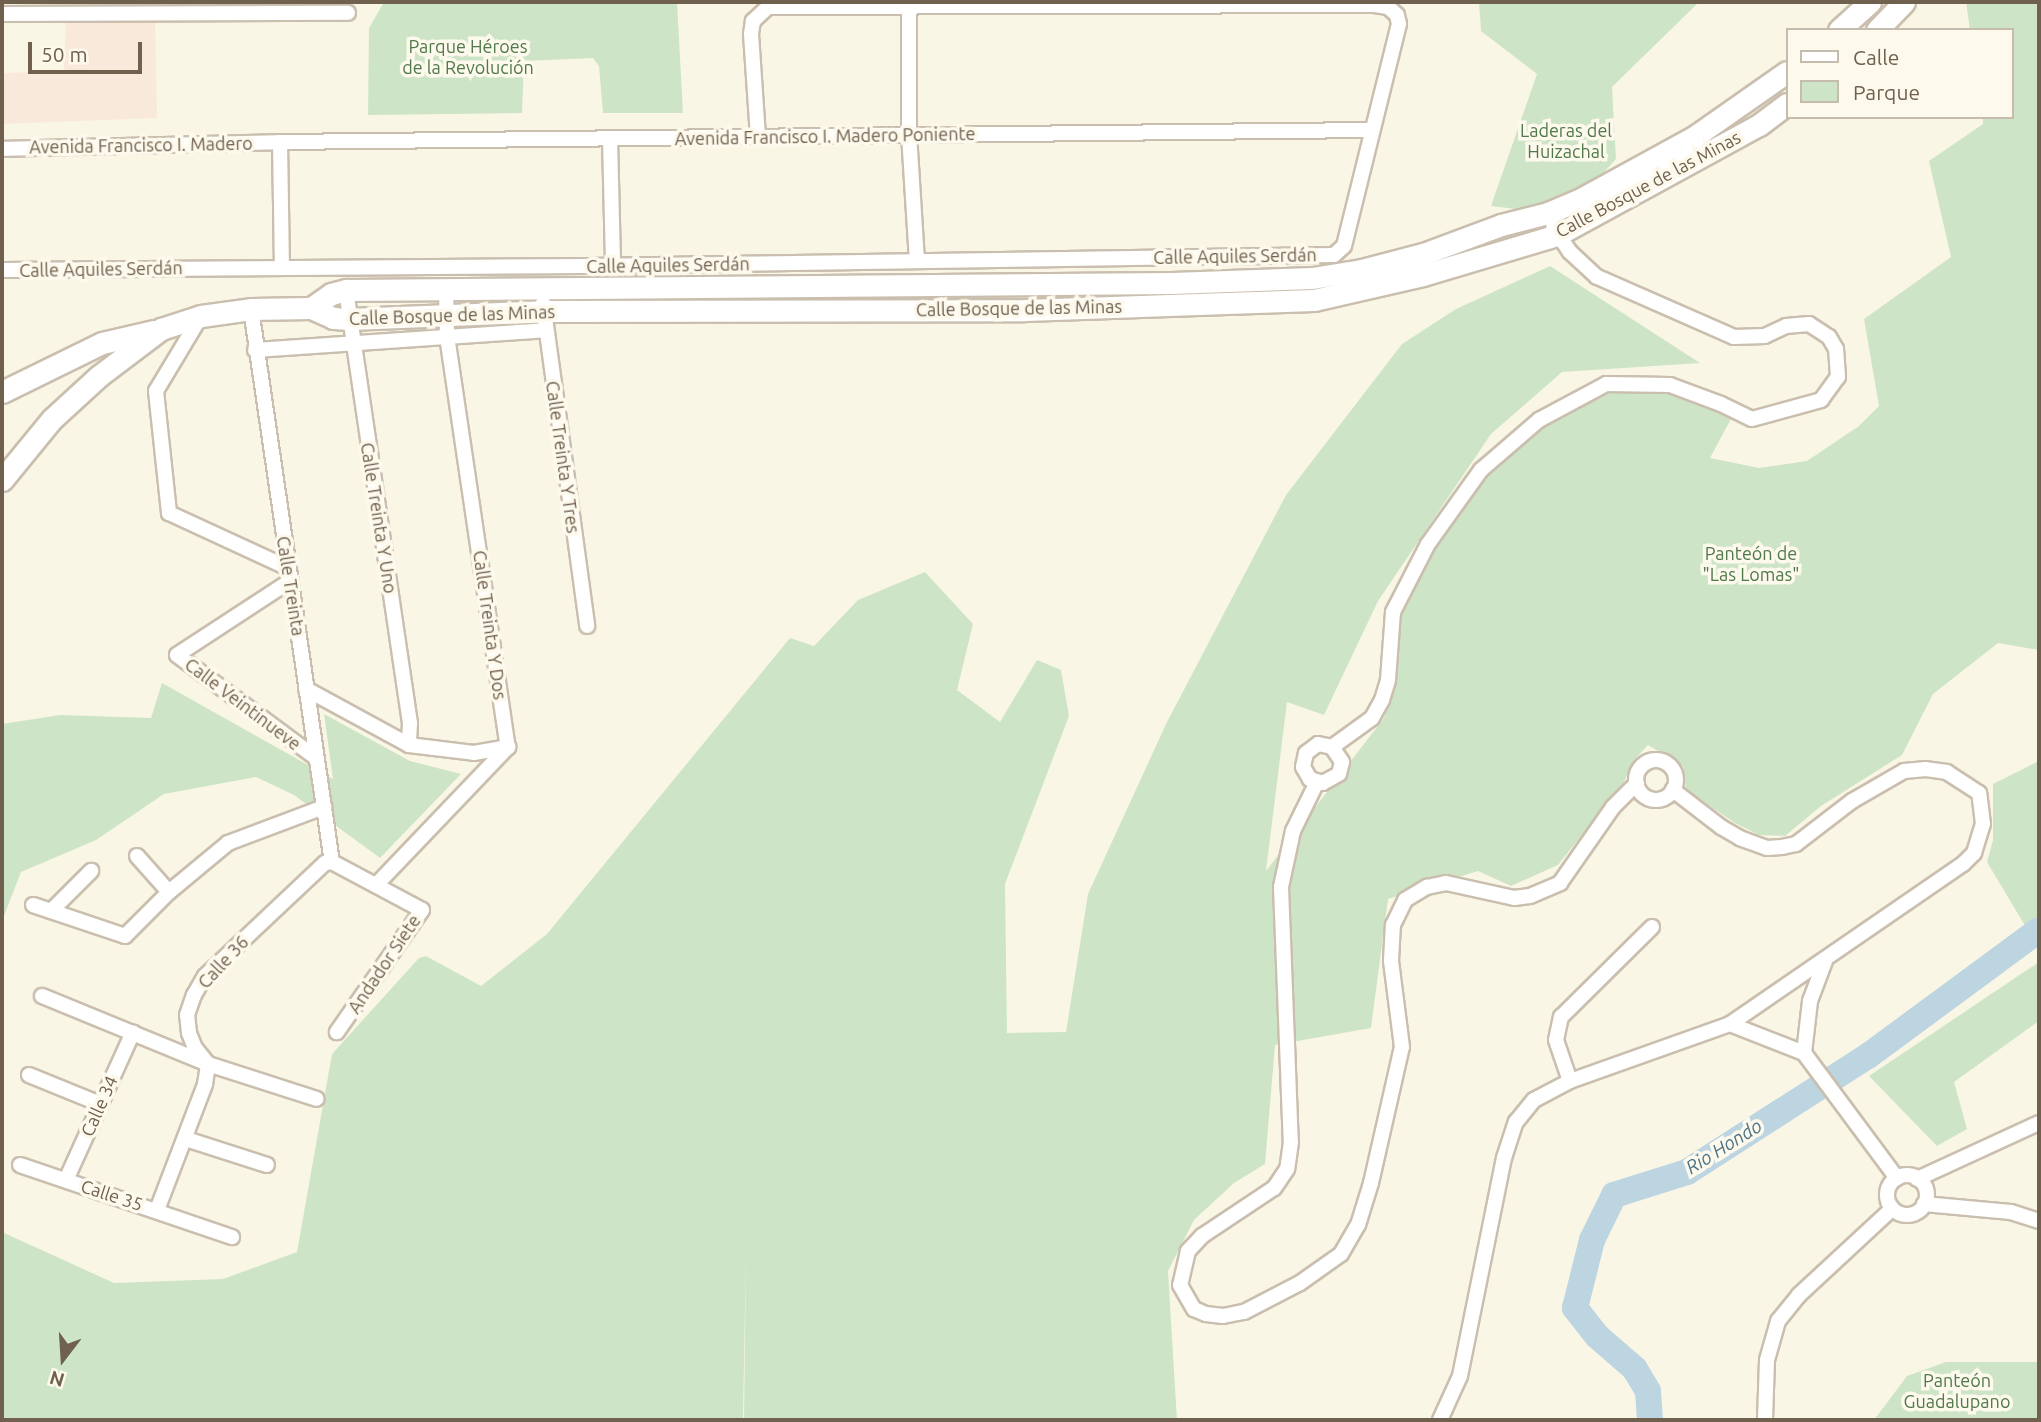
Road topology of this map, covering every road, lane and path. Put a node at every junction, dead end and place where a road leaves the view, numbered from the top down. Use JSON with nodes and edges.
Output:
{"nodes":[{"id":1,"x":1870,"y":2,"type":"edge"},
{"id":2,"x":1904,"y":2,"type":"edge"},
{"id":3,"x":909,"y":3,"type":"edge"},
{"id":4,"x":79,"y":7,"type":"edge"},
{"id":5,"x":348,"y":13,"type":"dead end"},
{"id":6,"x":2,"y":14,"type":"edge"},
{"id":7,"x":1841,"y":28,"type":"edge"},
{"id":8,"x":1879,"y":28,"type":"edge"},
{"id":9,"x":1786,"y":73,"type":"edge"},
{"id":10,"x":1786,"y":105,"type":"edge"},
{"id":11,"x":1371,"y":130,"type":"junction"},
{"id":12,"x":909,"y":134,"type":"junction"},
{"id":13,"x":758,"y":137,"type":"junction"},
{"id":14,"x":610,"y":139,"type":"junction"},
{"id":15,"x":280,"y":142,"type":"junction"},
{"id":16,"x":2,"y":149,"type":"edge"},
{"id":17,"x":1548,"y":213,"type":"junction"},
{"id":18,"x":1557,"y":235,"type":"junction"},
{"id":19,"x":917,"y":261,"type":"junction"},
{"id":20,"x":282,"y":266,"type":"junction"},
{"id":21,"x":613,"y":266,"type":"junction"},
{"id":22,"x":2,"y":270,"type":"edge"},
{"id":23,"x":446,"y":288,"type":"junction"},
{"id":24,"x":541,"y":288,"type":"junction"},
{"id":25,"x":346,"y":290,"type":"junction"},
{"id":26,"x":311,"y":307,"type":"junction"},
{"id":27,"x":251,"y":309,"type":"junction"},
{"id":28,"x":201,"y":316,"type":"junction"},
{"id":29,"x":349,"y":319,"type":"junction"},
{"id":30,"x":545,"y":321,"type":"junction"},
{"id":31,"x":447,"y":325,"type":"junction"},
{"id":32,"x":161,"y":329,"type":"junction"},
{"id":33,"x":353,"y":343,"type":"junction"},
{"id":34,"x":255,"y":350,"type":"junction"},
{"id":35,"x":2,"y":392,"type":"edge"},
{"id":36,"x":6,"y":469,"type":"edge"},
{"id":37,"x":289,"y":574,"type":"junction"},
{"id":38,"x":587,"y":626,"type":"dead end"},
{"id":39,"x":306,"y":689,"type":"junction"},
{"id":40,"x":409,"y":745,"type":"junction"},
{"id":41,"x":508,"y":747,"type":"junction"},
{"id":42,"x":1332,"y":747,"type":"junction"},
{"id":43,"x":316,"y":758,"type":"junction"},
{"id":44,"x":1317,"y":782,"type":"junction"},
{"id":45,"x":1637,"y":783,"type":"junction"},
{"id":46,"x":1673,"y":790,"type":"junction"},
{"id":47,"x":324,"y":807,"type":"junction"},
{"id":48,"x":137,"y":856,"type":"dead end"},
{"id":49,"x":332,"y":862,"type":"junction"},
{"id":50,"x":91,"y":871,"type":"dead end"},
{"id":51,"x":376,"y":885,"type":"junction"},
{"id":52,"x":169,"y":892,"type":"junction"},
{"id":53,"x":33,"y":905,"type":"dead end"},
{"id":54,"x":51,"y":911,"type":"junction"},
{"id":55,"x":1652,"y":928,"type":"dead end"},
{"id":56,"x":1825,"y":961,"type":"junction"},
{"id":57,"x":41,"y":996,"type":"dead end"},
{"id":58,"x":1730,"y":1024,"type":"junction"},
{"id":59,"x":133,"y":1032,"type":"junction"},
{"id":60,"x":337,"y":1032,"type":"dead end"},
{"id":61,"x":1808,"y":1057,"type":"junction"},
{"id":62,"x":208,"y":1064,"type":"junction"},
{"id":63,"x":29,"y":1075,"type":"dead end"},
{"id":64,"x":1570,"y":1081,"type":"junction"},
{"id":65,"x":317,"y":1099,"type":"dead end"},
{"id":66,"x":100,"y":1104,"type":"junction"},
{"id":67,"x":2039,"y":1123,"type":"edge"},
{"id":68,"x":186,"y":1139,"type":"junction"},
{"id":69,"x":20,"y":1165,"type":"dead end"},
{"id":70,"x":267,"y":1166,"type":"dead end"},
{"id":71,"x":1893,"y":1174,"type":"junction"},
{"id":72,"x":1917,"y":1179,"type":"junction"},
{"id":73,"x":66,"y":1180,"type":"junction"},
{"id":74,"x":1924,"y":1204,"type":"junction"},
{"id":75,"x":1892,"y":1209,"type":"junction"},
{"id":76,"x":157,"y":1210,"type":"junction"},
{"id":77,"x":2039,"y":1221,"type":"edge"},
{"id":78,"x":232,"y":1237,"type":"dead end"},
{"id":79,"x":1440,"y":1420,"type":"edge"},
{"id":80,"x":1765,"y":1420,"type":"edge"}],
"edges":[{"from":1,"to":7,"type":"main road"},
{"from":2,"to":8,"type":"main road"},
{"from":3,"to":11,"type":"street"},
{"from":3,"to":12,"type":"street"},
{"from":3,"to":13,"type":"street"},
{"from":4,"to":5,"type":"street"},
{"from":4,"to":6,"type":"street"},
{"from":9,"to":17,"type":"main road","name":"Calle Bosque de las Minas"},
{"from":10,"to":18,"type":"main road","name":"Calle Bosque de las Minas"},
{"from":11,"to":12,"type":"street","name":"Avenida Francisco I. Madero Poniente"},
{"from":11,"to":19,"type":"street","name":"Calle Aquiles Serdán"},
{"from":12,"to":13,"type":"street","name":"Avenida Francisco I. Madero Poniente"},
{"from":12,"to":19,"type":"street"},
{"from":13,"to":14,"type":"street","name":"Avenida Francisco I. Madero Poniente"},
{"from":14,"to":15,"type":"street","name":"Avenida Francisco I. Madero Poniente"},
{"from":14,"to":21,"type":"street"},
{"from":15,"to":16,"type":"street","name":"Avenida Francisco I. Madero"},
{"from":15,"to":20,"type":"street"},
{"from":17,"to":18,"type":"street"},
{"from":17,"to":24,"type":"main road","name":"Calle Bosque de las Minas"},
{"from":18,"to":30,"type":"main road","name":"Calle Bosque de las Minas"},
{"from":18,"to":42,"type":"street"},
{"from":19,"to":21,"type":"street","name":"Calle Aquiles Serdán"},
{"from":20,"to":21,"type":"street","name":"Calle Aquiles Serdán"},
{"from":20,"to":22,"type":"street","name":"Calle Aquiles Serdán"},
{"from":23,"to":24,"type":"main road","name":"Calle Bosque de las Minas"},
{"from":23,"to":25,"type":"main road","name":"Calle Bosque de las Minas"},
{"from":23,"to":31,"type":"street","name":"Calle Treinta Y Dos"},
{"from":24,"to":30,"type":"street","name":"Calle Treinta Y Tres"},
{"from":25,"to":26,"type":"main road","name":"Calle Bosque de las Minas"},
{"from":25,"to":29,"type":"street","name":"Calle Treinta Y Uno"},
{"from":26,"to":27,"type":"main road"},
{"from":26,"to":29,"type":"main road","name":"Calle Bosque de las Minas"},
{"from":27,"to":28,"type":"main road"},
{"from":27,"to":34,"type":"street","name":"Calle Treinta"},
{"from":28,"to":32,"type":"main road"},
{"from":28,"to":37,"type":"street"},
{"from":29,"to":31,"type":"main road","name":"Calle Bosque de las Minas"},
{"from":29,"to":33,"type":"street","name":"Calle Treinta Y Uno"},
{"from":30,"to":31,"type":"main road","name":"Calle Bosque de las Minas"},
{"from":30,"to":38,"type":"street","name":"Calle Treinta Y Tres"},
{"from":31,"to":33,"type":"street"},
{"from":31,"to":41,"type":"street","name":"Calle Treinta Y Dos"},
{"from":32,"to":35,"type":"main road"},
{"from":32,"to":36,"type":"main road"},
{"from":33,"to":34,"type":"street"},
{"from":33,"to":40,"type":"street","name":"Calle Treinta Y Uno"},
{"from":34,"to":37,"type":"street","name":"Calle Treinta"},
{"from":37,"to":39,"type":"street","name":"Calle Treinta"},
{"from":37,"to":43,"type":"street","name":"Calle Veintinueve"},
{"from":39,"to":40,"type":"street"},
{"from":39,"to":43,"type":"street","name":"Calle Treinta"},
{"from":40,"to":41,"type":"street"},
{"from":41,"to":51,"type":"street"},
{"from":42,"to":44,"type":"street"},
{"from":42,"to":44,"type":"street"},
{"from":43,"to":47,"type":"street","name":"Calle Treinta"},
{"from":44,"to":45,"type":"street"},
{"from":45,"to":46,"type":"street"},
{"from":45,"to":46,"type":"street"},
{"from":46,"to":56,"type":"street"},
{"from":47,"to":49,"type":"street","name":"Calle Treinta"},
{"from":47,"to":52,"type":"street"},
{"from":48,"to":52,"type":"street"},
{"from":49,"to":51,"type":"street","name":"Andador Siete"},
{"from":49,"to":62,"type":"street","name":"Calle 36"},
{"from":50,"to":54,"type":"street"},
{"from":51,"to":60,"type":"street","name":"Andador Siete"},
{"from":52,"to":54,"type":"street"},
{"from":53,"to":54,"type":"street"},
{"from":55,"to":64,"type":"street"},
{"from":56,"to":58,"type":"street"},
{"from":56,"to":61,"type":"street"},
{"from":57,"to":59,"type":"street"},
{"from":58,"to":61,"type":"street"},
{"from":58,"to":64,"type":"street"},
{"from":59,"to":62,"type":"street"},
{"from":59,"to":66,"type":"street","name":"Calle 34"},
{"from":61,"to":71,"type":"street"},
{"from":62,"to":65,"type":"street"},
{"from":62,"to":68,"type":"street"},
{"from":63,"to":66,"type":"street"},
{"from":64,"to":79,"type":"street"},
{"from":66,"to":73,"type":"street","name":"Calle 34"},
{"from":67,"to":72,"type":"street"},
{"from":68,"to":70,"type":"street"},
{"from":68,"to":76,"type":"street"},
{"from":69,"to":73,"type":"street","name":"Calle 35"},
{"from":71,"to":72,"type":"street"},
{"from":71,"to":75,"type":"street"},
{"from":72,"to":74,"type":"street"},
{"from":73,"to":76,"type":"street","name":"Calle 35"},
{"from":74,"to":75,"type":"street"},
{"from":74,"to":77,"type":"street"},
{"from":75,"to":80,"type":"street"},
{"from":76,"to":78,"type":"street","name":"Calle 35"}]}
